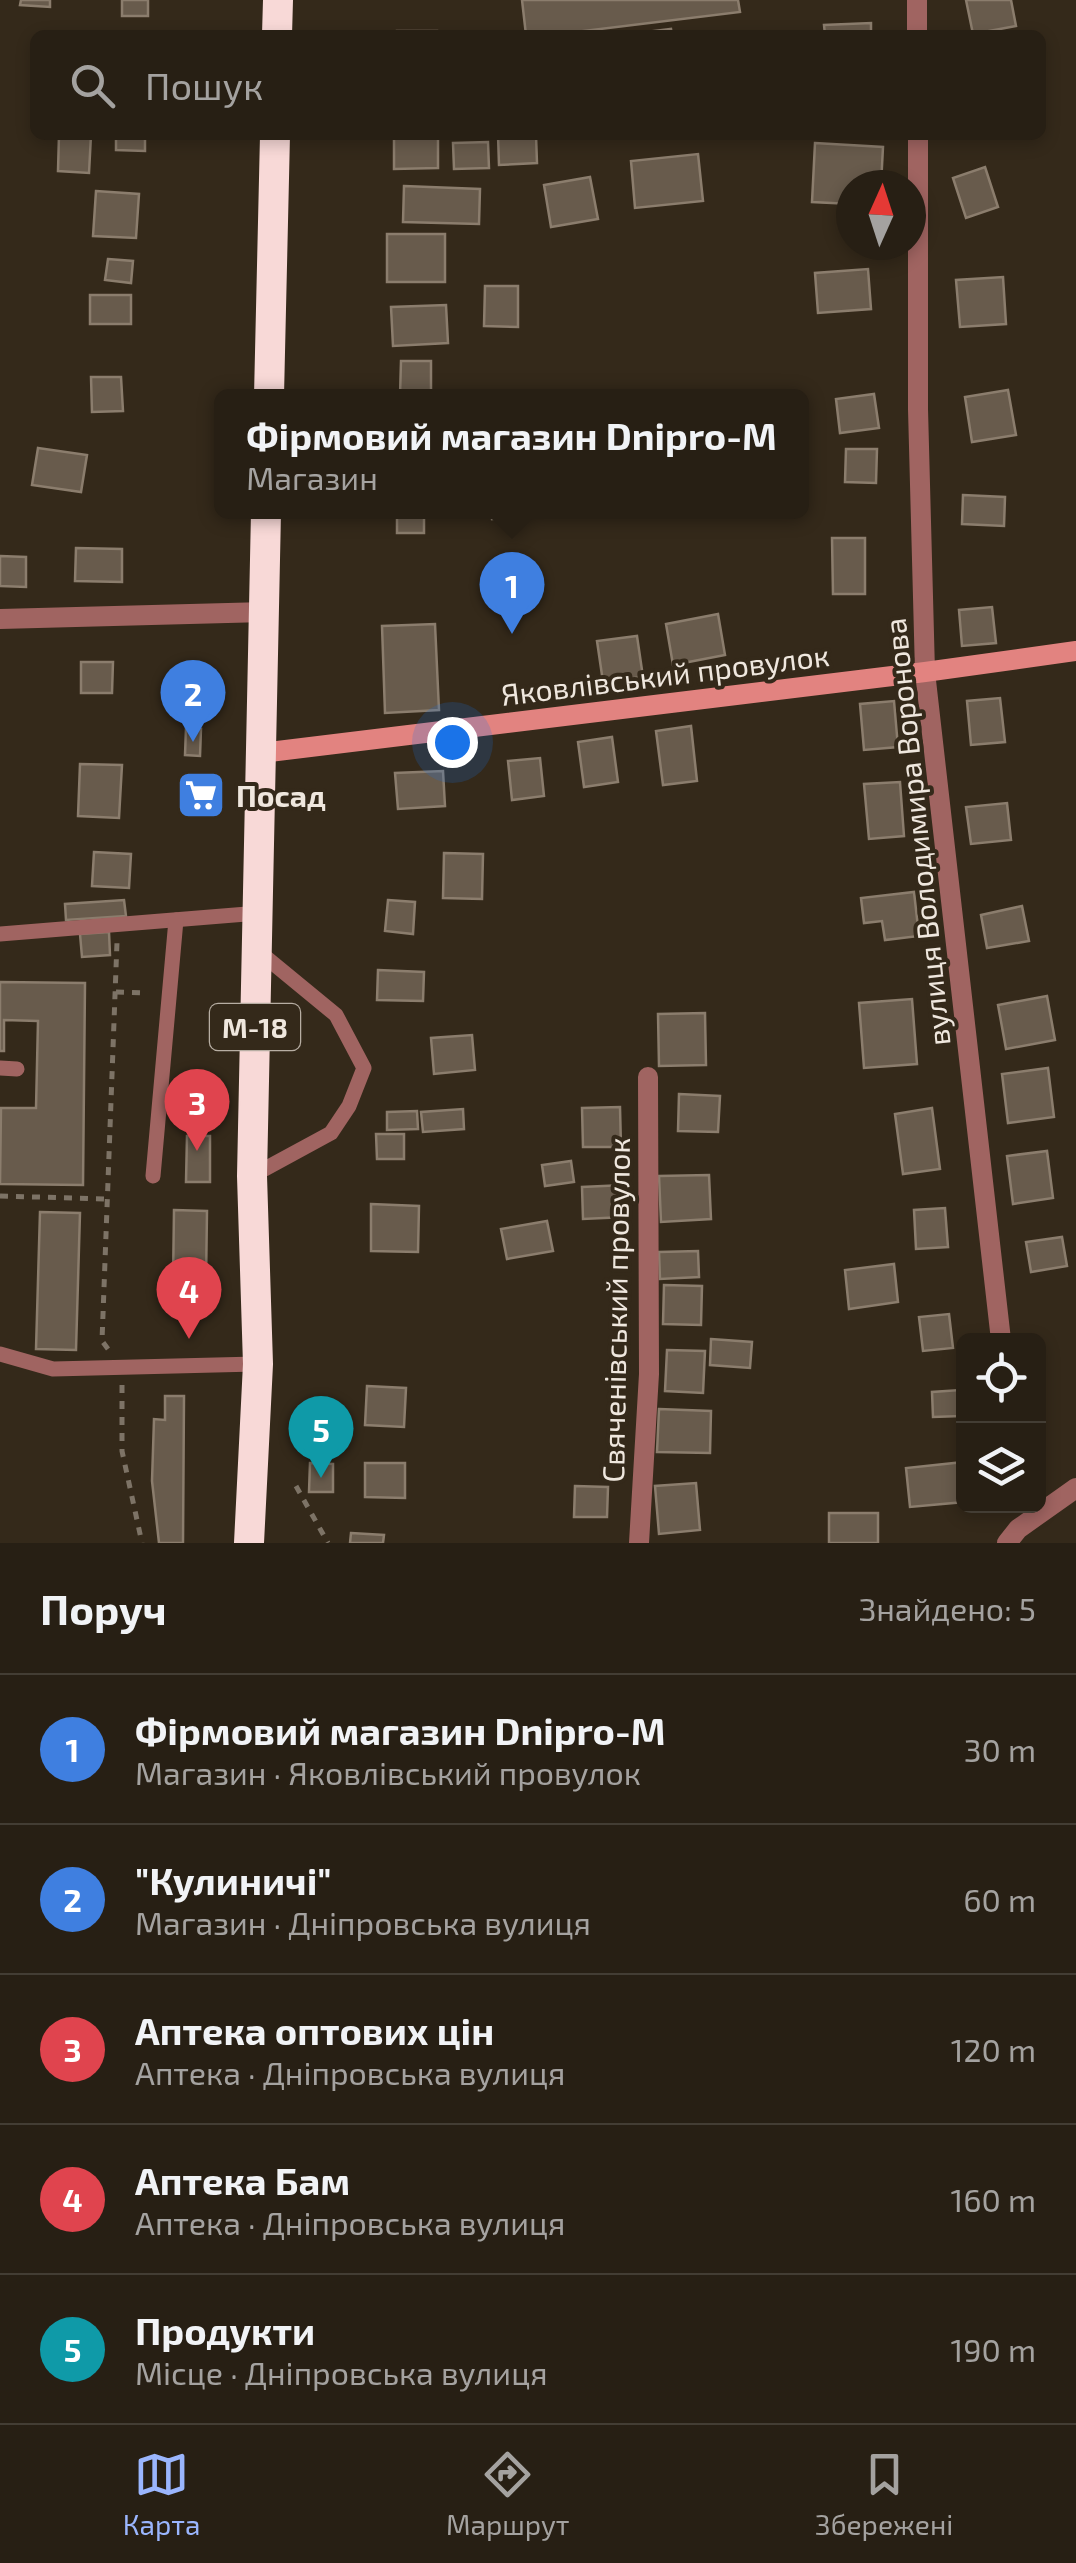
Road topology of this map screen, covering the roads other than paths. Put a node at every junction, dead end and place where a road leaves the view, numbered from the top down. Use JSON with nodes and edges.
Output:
{"nodes":[{"id":1,"x":278,"y":0,"type":"edge"},
{"id":2,"x":917,"y":0,"type":"edge"},
{"id":3,"x":278,"y":30,"type":"edge"},
{"id":4,"x":917,"y":30,"type":"edge"},
{"id":5,"x":275,"y":140,"type":"edge"},
{"id":6,"x":918,"y":140,"type":"edge"},
{"id":7,"x":269,"y":389,"type":"edge"},
{"id":8,"x":266,"y":519,"type":"edge"},
{"id":9,"x":264,"y":612,"type":"junction"},
{"id":10,"x":0,"y":619,"type":"edge"},
{"id":11,"x":1076,"y":651,"type":"edge"},
{"id":12,"x":925,"y":672,"type":"junction"},
{"id":13,"x":261,"y":754,"type":"junction"},
{"id":14,"x":258,"y":913,"type":"junction"},
{"id":15,"x":176,"y":920,"type":"junction"},
{"id":16,"x":0,"y":934,"type":"edge"},
{"id":17,"x":257,"y":950,"type":"junction"},
{"id":18,"x":648,"y":1078,"type":"dead end"},
{"id":19,"x":154,"y":1176,"type":"dead end"},
{"id":20,"x":252,"y":1176,"type":"junction"},
{"id":21,"x":1000,"y":1333,"type":"edge"},
{"id":22,"x":0,"y":1354,"type":"edge"},
{"id":23,"x":258,"y":1364,"type":"junction"},
{"id":24,"x":1076,"y":1488,"type":"edge"},
{"id":25,"x":1012,"y":1536,"type":"edge"},
{"id":26,"x":249,"y":1543,"type":"edge"},
{"id":27,"x":638,"y":1543,"type":"edge"}],
"edges":[{"from":1,"to":3,"type":"highway"},
{"from":2,"to":4,"type":"street"},
{"from":5,"to":7,"type":"highway"},
{"from":6,"to":12,"type":"street","name":"вулиця Володимира Воронова"},
{"from":8,"to":9,"type":"highway","number":"М-18"},
{"from":9,"to":10,"type":"street"},
{"from":9,"to":13,"type":"highway","number":"М-18"},
{"from":11,"to":12,"type":"street","name":"Яковлівський провулок"},
{"from":12,"to":13,"type":"street","name":"Яковлівський провулок"},
{"from":12,"to":21,"type":"street","name":"вулиця Володимира Воронова"},
{"from":13,"to":14,"type":"highway","number":"М-18"},
{"from":14,"to":15,"type":"lane"},
{"from":14,"to":17,"type":"highway","number":"М-18"},
{"from":15,"to":16,"type":"lane"},
{"from":15,"to":19,"type":"lane"},
{"from":17,"to":20,"type":"highway","number":"М-18"},
{"from":17,"to":20,"type":"lane"},
{"from":18,"to":27,"type":"street","name":"Свяченівський провулок"},
{"from":20,"to":23,"type":"highway","number":"М-18"},
{"from":22,"to":23,"type":"lane"},
{"from":23,"to":26,"type":"highway","number":"М-18"},
{"from":24,"to":25,"type":"street"}]}
